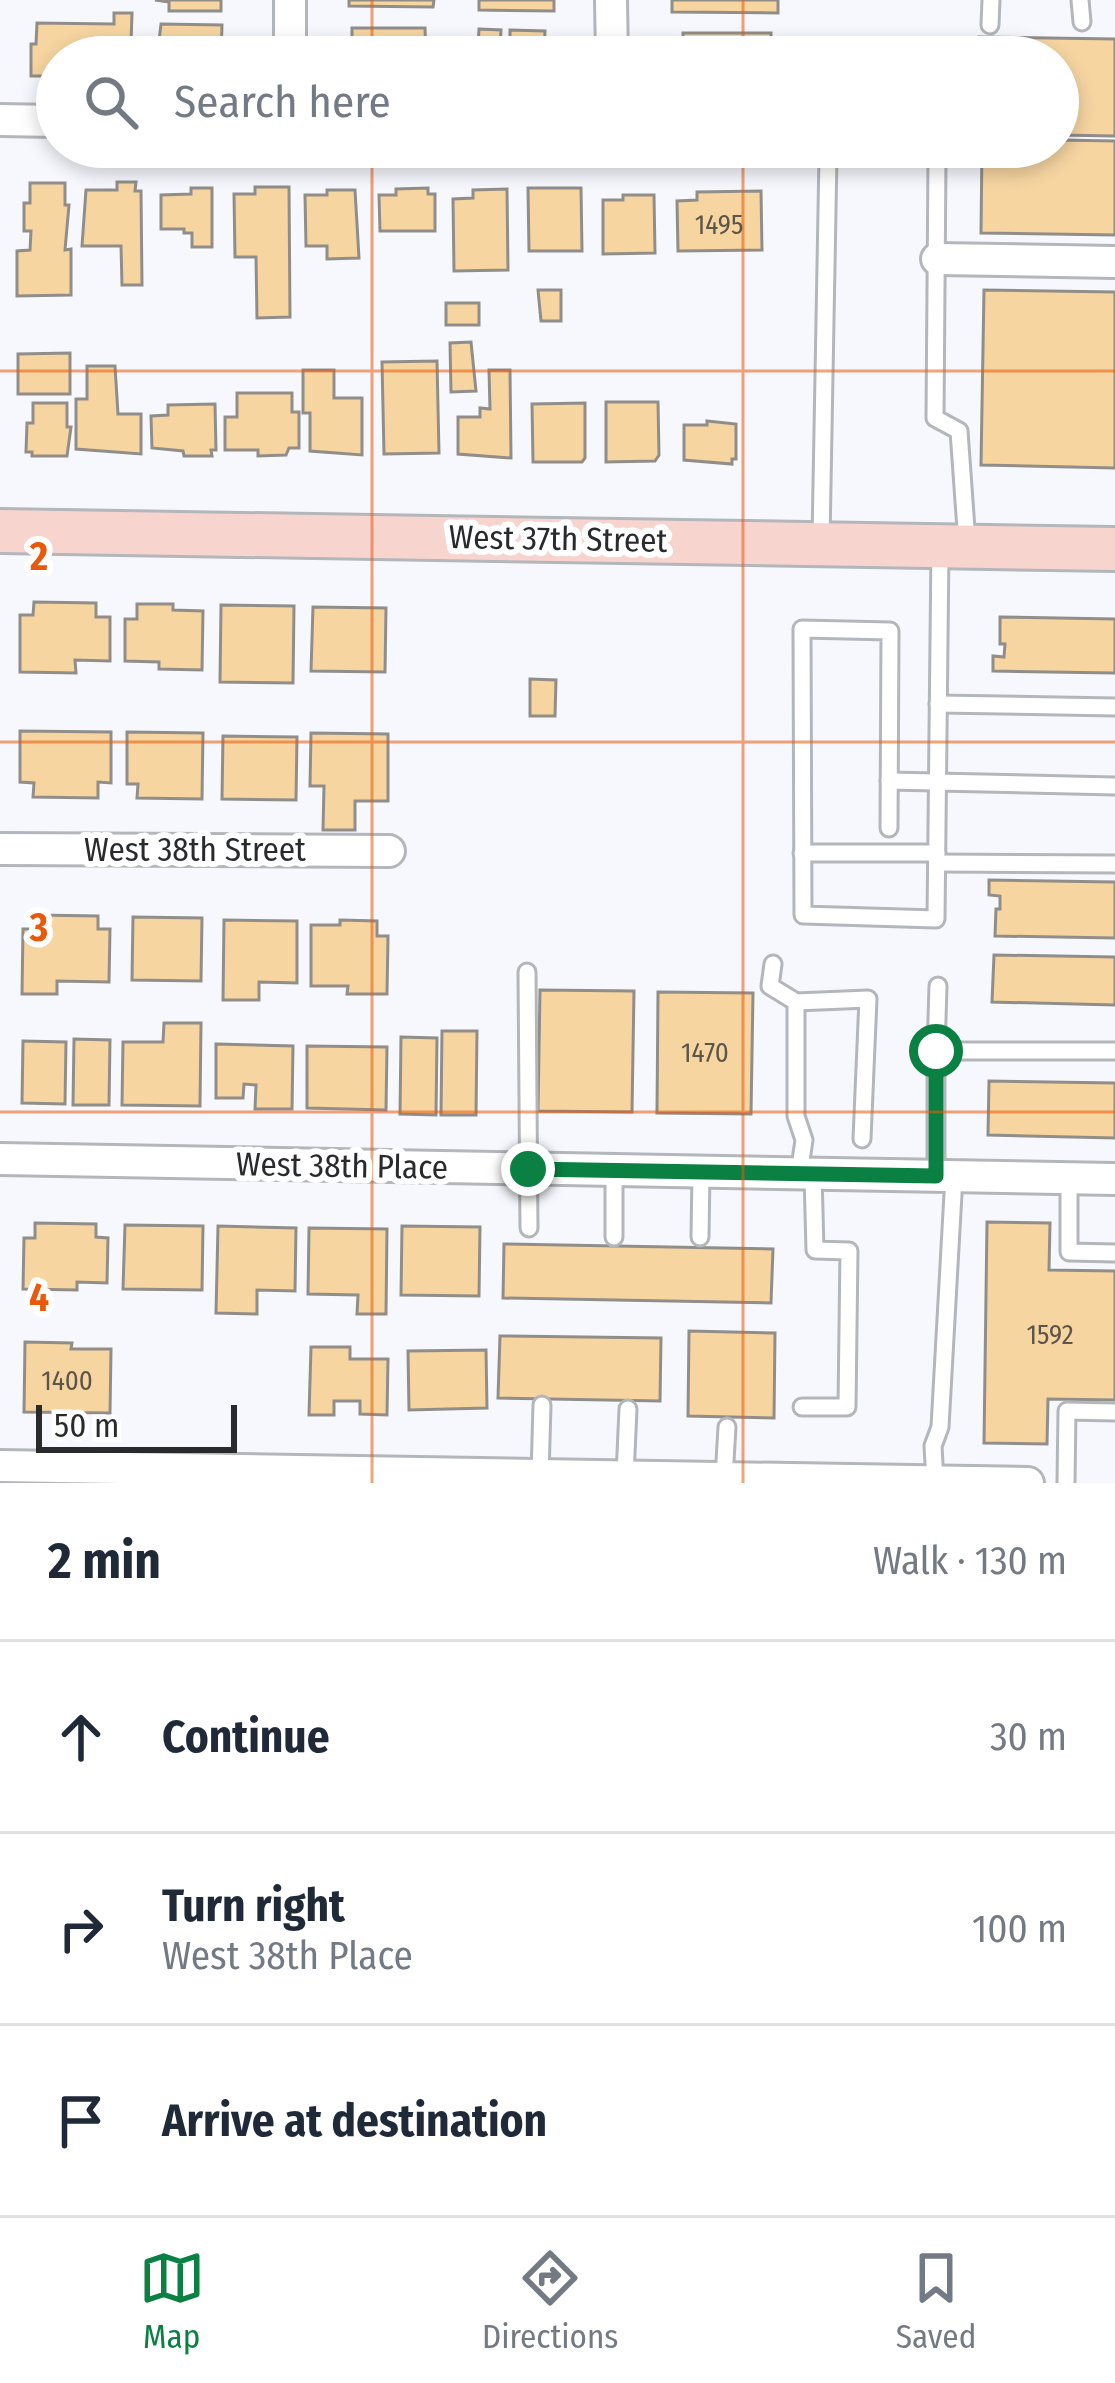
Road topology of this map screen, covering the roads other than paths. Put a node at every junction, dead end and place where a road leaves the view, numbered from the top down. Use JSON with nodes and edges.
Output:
{"nodes":[{"id":1,"x":290,"y":0,"type":"edge"},
{"id":2,"x":611,"y":0,"type":"edge"},
{"id":3,"x":991,"y":0,"type":"edge"},
{"id":4,"x":1080,"y":0,"type":"edge"},
{"id":5,"x":1082,"y":22,"type":"dead end"},
{"id":6,"x":990,"y":25,"type":"dead end"},
{"id":7,"x":290,"y":36,"type":"edge"},
{"id":8,"x":611,"y":36,"type":"edge"},
{"id":9,"x":0,"y":120,"type":"edge"},
{"id":10,"x":36,"y":121,"type":"edge"},
{"id":11,"x":828,"y":168,"type":"edge"},
{"id":12,"x":937,"y":168,"type":"edge"},
{"id":13,"x":937,"y":259,"type":"junction"},
{"id":14,"x":1115,"y":262,"type":"edge"},
{"id":15,"x":0,"y":531,"type":"edge"},
{"id":16,"x":821,"y":543,"type":"junction"},
{"id":17,"x":953,"y":545,"type":"junction"},
{"id":18,"x":1115,"y":549,"type":"edge"},
{"id":19,"x":938,"y":704,"type":"junction"},
{"id":20,"x":1115,"y":707,"type":"edge"},
{"id":21,"x":890,"y":781,"type":"junction"},
{"id":22,"x":938,"y":783,"type":"junction"},
{"id":23,"x":1115,"y":786,"type":"edge"},
{"id":24,"x":889,"y":829,"type":"dead end"},
{"id":25,"x":0,"y":849,"type":"edge"},
{"id":26,"x":389,"y":851,"type":"dead end"},
{"id":27,"x":802,"y":853,"type":"junction"},
{"id":28,"x":937,"y":858,"type":"junction"},
{"id":29,"x":1115,"y":864,"type":"edge"},
{"id":30,"x":773,"y":964,"type":"dead end"},
{"id":31,"x":527,"y":972,"type":"dead end"},
{"id":32,"x":938,"y":986,"type":"dead end"},
{"id":33,"x":796,"y":1002,"type":"junction"},
{"id":34,"x":936,"y":1051,"type":"junction"},
{"id":35,"x":1115,"y":1051,"type":"edge"},
{"id":36,"x":862,"y":1139,"type":"dead end"},
{"id":37,"x":0,"y":1160,"type":"edge"},
{"id":38,"x":528,"y":1169,"type":"junction"},
{"id":39,"x":614,"y":1171,"type":"junction"},
{"id":40,"x":701,"y":1172,"type":"junction"},
{"id":41,"x":806,"y":1174,"type":"junction"},
{"id":42,"x":945,"y":1176,"type":"junction"},
{"id":43,"x":1069,"y":1178,"type":"junction"},
{"id":44,"x":1115,"y":1179,"type":"edge"},
{"id":45,"x":529,"y":1228,"type":"dead end"},
{"id":46,"x":614,"y":1237,"type":"dead end"},
{"id":47,"x":700,"y":1237,"type":"dead end"},
{"id":48,"x":1115,"y":1253,"type":"edge"},
{"id":49,"x":542,"y":1405,"type":"dead end"},
{"id":50,"x":802,"y":1407,"type":"dead end"},
{"id":51,"x":628,"y":1409,"type":"dead end"},
{"id":52,"x":1115,"y":1412,"type":"edge"},
{"id":53,"x":727,"y":1427,"type":"dead end"},
{"id":54,"x":0,"y":1466,"type":"edge"},
{"id":55,"x":532,"y":1478,"type":"edge"},
{"id":56,"x":620,"y":1478,"type":"edge"},
{"id":57,"x":709,"y":1479,"type":"edge"},
{"id":58,"x":810,"y":1481,"type":"edge"},
{"id":59,"x":934,"y":1481,"type":"edge"},
{"id":60,"x":1028,"y":1483,"type":"edge"},
{"id":61,"x":1066,"y":1483,"type":"edge"}],
"edges":[{"from":1,"to":7,"type":"street"},
{"from":2,"to":8,"type":"street"},
{"from":3,"to":6,"type":"lane"},
{"from":4,"to":5,"type":"lane"},
{"from":9,"to":10,"type":"street"},
{"from":11,"to":16,"type":"lane"},
{"from":12,"to":13,"type":"lane"},
{"from":13,"to":14,"type":"street"},
{"from":13,"to":17,"type":"lane"},
{"from":15,"to":16,"type":"street","name":"West 37th Street"},
{"from":16,"to":17,"type":"street","name":"West 37th Street"},
{"from":17,"to":18,"type":"street","name":"West 37th Street"},
{"from":17,"to":19,"type":"lane"},
{"from":19,"to":20,"type":"lane"},
{"from":19,"to":22,"type":"lane"},
{"from":21,"to":22,"type":"lane"},
{"from":21,"to":24,"type":"lane"},
{"from":21,"to":27,"type":"lane"},
{"from":22,"to":23,"type":"lane"},
{"from":22,"to":28,"type":"lane"},
{"from":25,"to":26,"type":"street","name":"West 38th Street"},
{"from":27,"to":28,"type":"lane"},
{"from":27,"to":28,"type":"lane"},
{"from":28,"to":29,"type":"lane"},
{"from":30,"to":33,"type":"lane"},
{"from":31,"to":38,"type":"lane"},
{"from":32,"to":34,"type":"lane"},
{"from":33,"to":36,"type":"lane"},
{"from":33,"to":41,"type":"lane"},
{"from":34,"to":35,"type":"lane"},
{"from":34,"to":42,"type":"lane"},
{"from":37,"to":38,"type":"street","name":"West 38th Place"},
{"from":38,"to":39,"type":"street","name":"West 38th Place"},
{"from":38,"to":45,"type":"lane"},
{"from":39,"to":40,"type":"street","name":"West 38th Place"},
{"from":39,"to":46,"type":"lane"},
{"from":40,"to":41,"type":"street","name":"West 38th Place"},
{"from":40,"to":47,"type":"lane"},
{"from":41,"to":42,"type":"street","name":"West 38th Place"},
{"from":41,"to":50,"type":"lane"},
{"from":42,"to":43,"type":"street","name":"West 38th Place"},
{"from":42,"to":59,"type":"lane"},
{"from":43,"to":44,"type":"street","name":"West 38th Place"},
{"from":43,"to":48,"type":"lane"},
{"from":49,"to":55,"type":"lane"},
{"from":51,"to":56,"type":"lane"},
{"from":52,"to":61,"type":"lane"},
{"from":53,"to":57,"type":"lane"},
{"from":54,"to":55,"type":"street"},
{"from":55,"to":56,"type":"street"},
{"from":56,"to":57,"type":"street"},
{"from":57,"to":58,"type":"street"},
{"from":58,"to":59,"type":"street"},
{"from":59,"to":60,"type":"street"}]}
